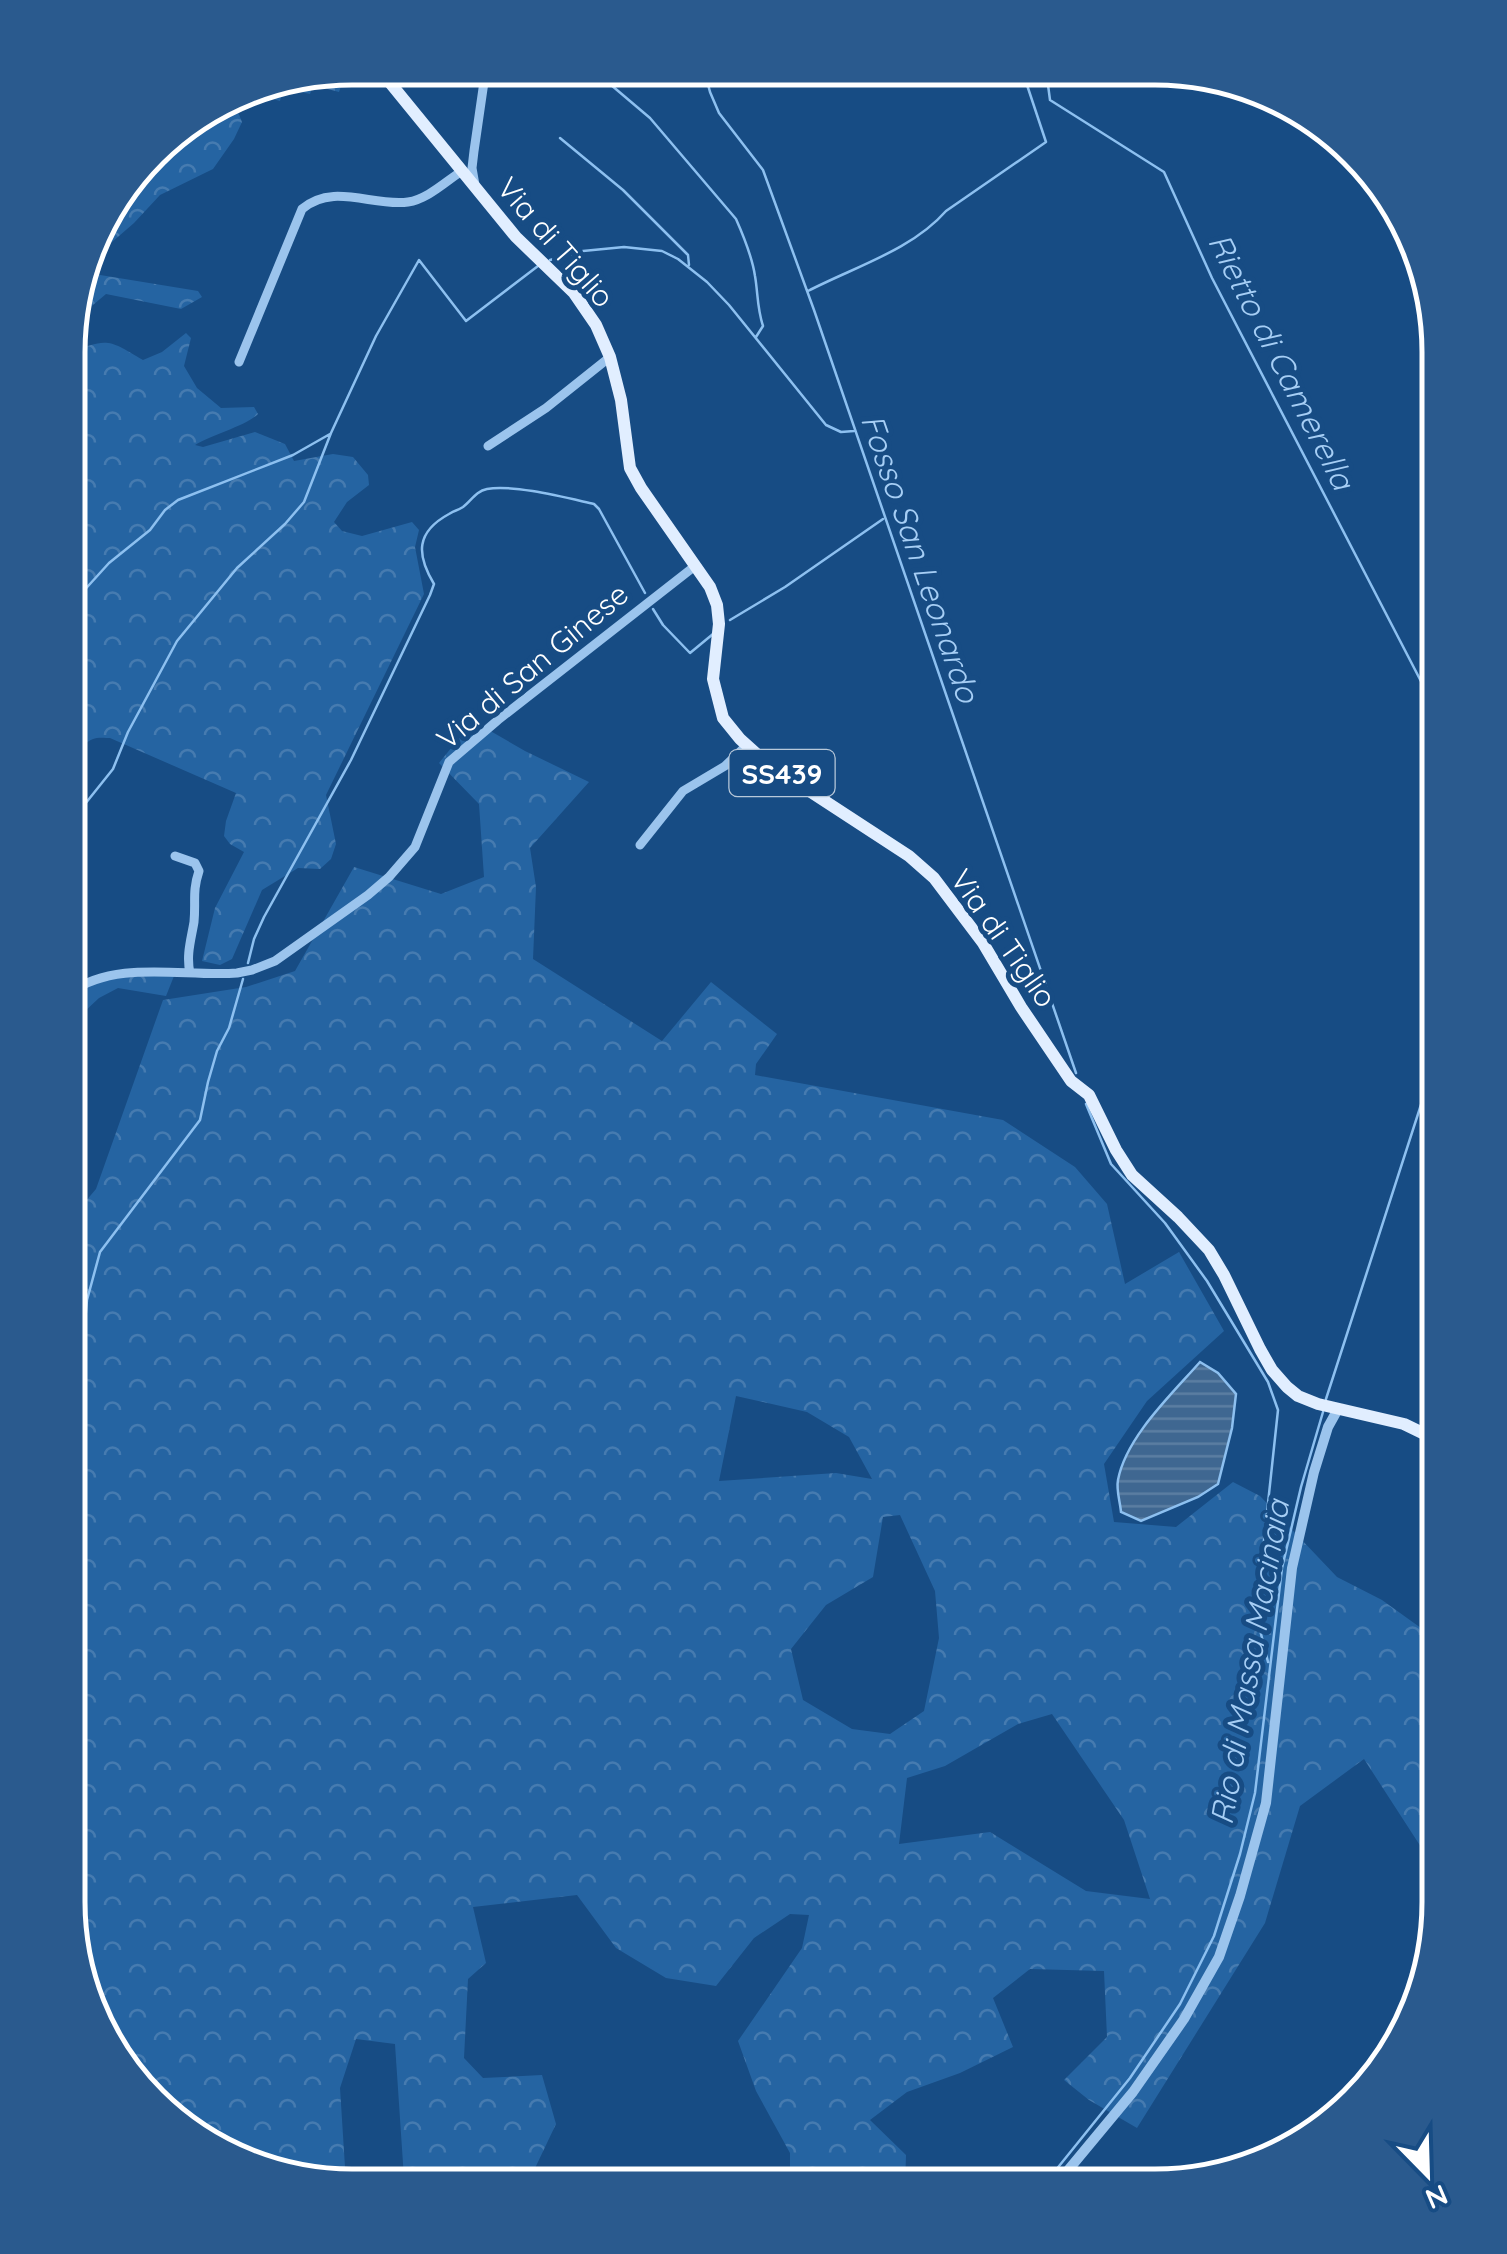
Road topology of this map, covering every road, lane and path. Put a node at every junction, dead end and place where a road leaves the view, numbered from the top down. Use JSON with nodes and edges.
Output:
{"nodes":[{"id":1,"x":392,"y":85,"type":"edge"},
{"id":2,"x":484,"y":85,"type":"edge"},
{"id":3,"x":462,"y":171,"type":"junction"},
{"id":4,"x":475,"y":187,"type":"junction"},
{"id":5,"x":610,"y":357,"type":"junction"},
{"id":6,"x":240,"y":362,"type":"dead end"},
{"id":7,"x":488,"y":446,"type":"dead end"},
{"id":8,"x":694,"y":566,"type":"junction"},
{"id":9,"x":747,"y":745,"type":"junction"},
{"id":10,"x":640,"y":845,"type":"dead end"},
{"id":11,"x":176,"y":856,"type":"dead end"},
{"id":12,"x":190,"y":973,"type":"junction"},
{"id":13,"x":85,"y":984,"type":"edge"},
{"id":14,"x":1329,"y":1406,"type":"junction"},
{"id":15,"x":1421,"y":1433,"type":"edge"},
{"id":16,"x":1069,"y":2169,"type":"edge"}],
"edges":[{"from":1,"to":3,"type":"main road","name":"Via di Tiglio","number":"SS439"},
{"from":2,"to":4,"type":"street"},
{"from":3,"to":4,"type":"main road","name":"Via di Tiglio","number":"SS439"},
{"from":3,"to":6,"type":"street"},
{"from":4,"to":5,"type":"main road","name":"Via di Tiglio","number":"SS439"},
{"from":5,"to":7,"type":"street"},
{"from":5,"to":8,"type":"main road","name":"Via di Tiglio","number":"SS439"},
{"from":8,"to":9,"type":"main road","name":"Via di Tiglio","number":"SS439"},
{"from":8,"to":12,"type":"street","name":"Via di San Ginese"},
{"from":9,"to":10,"type":"street"},
{"from":9,"to":14,"type":"main road","name":"Via di Tiglio","number":"SS439"},
{"from":11,"to":12,"type":"street"},
{"from":12,"to":13,"type":"street","name":"Via di San Ginese"},
{"from":14,"to":15,"type":"main road","name":"Via di Tiglio","number":"SS439"},
{"from":14,"to":16,"type":"street"}]}
